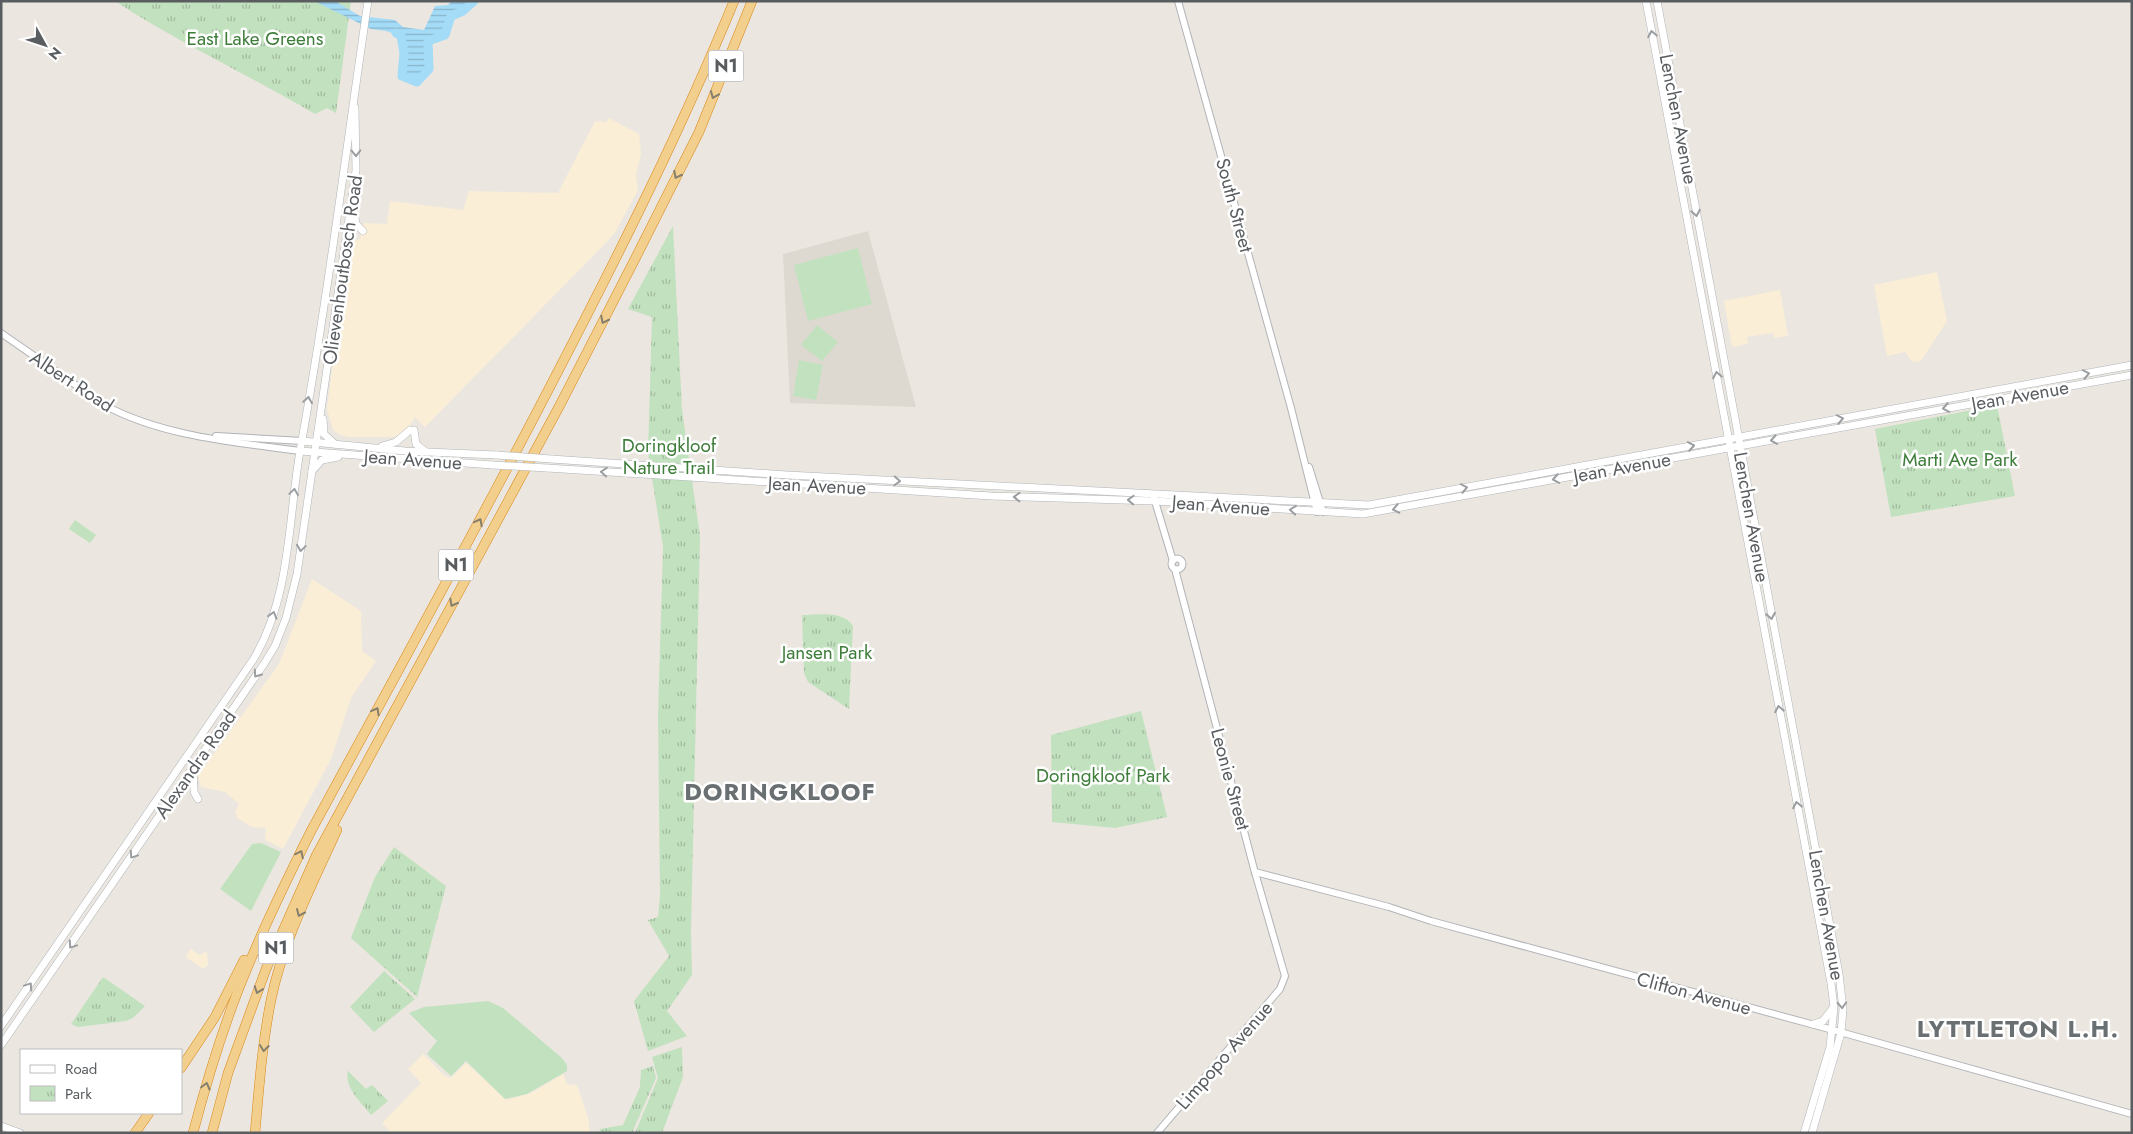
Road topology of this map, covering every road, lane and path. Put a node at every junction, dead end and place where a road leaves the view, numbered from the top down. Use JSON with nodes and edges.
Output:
{"nodes":[{"id":1,"x":368,"y":1,"type":"edge"},
{"id":2,"x":734,"y":1,"type":"edge"},
{"id":3,"x":752,"y":1,"type":"edge"},
{"id":4,"x":1178,"y":1,"type":"edge"},
{"id":5,"x":1646,"y":1,"type":"edge"},
{"id":6,"x":1657,"y":1,"type":"edge"},
{"id":7,"x":355,"y":87,"type":"junction"},
{"id":8,"x":353,"y":195,"type":"junction"},
{"id":9,"x":363,"y":231,"type":"dead end"},
{"id":10,"x":1,"y":333,"type":"edge"},
{"id":11,"x":2132,"y":366,"type":"edge"},
{"id":12,"x":2132,"y":375,"type":"edge"},
{"id":13,"x":326,"y":377,"type":"junction"},
{"id":14,"x":1809,"y":425,"type":"junction"},
{"id":15,"x":1826,"y":430,"type":"junction"},
{"id":16,"x":204,"y":436,"type":"junction"},
{"id":17,"x":1738,"y":437,"type":"junction"},
{"id":18,"x":1729,"y":439,"type":"junction"},
{"id":19,"x":302,"y":441,"type":"junction"},
{"id":20,"x":316,"y":443,"type":"junction"},
{"id":21,"x":336,"y":444,"type":"junction"},
{"id":22,"x":1740,"y":446,"type":"junction"},
{"id":23,"x":372,"y":447,"type":"junction"},
{"id":24,"x":1731,"y":448,"type":"junction"},
{"id":25,"x":300,"y":450,"type":"junction"},
{"id":26,"x":314,"y":452,"type":"junction"},
{"id":27,"x":426,"y":452,"type":"junction"},
{"id":28,"x":1653,"y":452,"type":"junction"},
{"id":29,"x":361,"y":455,"type":"junction"},
{"id":30,"x":1679,"y":456,"type":"junction"},
{"id":31,"x":702,"y":469,"type":"junction"},
{"id":32,"x":311,"y":472,"type":"junction"},
{"id":33,"x":824,"y":477,"type":"junction"},
{"id":34,"x":740,"y":481,"type":"junction"},
{"id":35,"x":861,"y":488,"type":"junction"},
{"id":36,"x":1044,"y":488,"type":"junction"},
{"id":37,"x":1153,"y":493,"type":"junction"},
{"id":38,"x":1079,"y":499,"type":"junction"},
{"id":39,"x":1155,"y":501,"type":"junction"},
{"id":40,"x":1417,"y":501,"type":"junction"},
{"id":41,"x":1317,"y":503,"type":"junction"},
{"id":42,"x":1320,"y":512,"type":"junction"},
{"id":43,"x":192,"y":767,"type":"junction"},
{"id":44,"x":362,"y":772,"type":"junction"},
{"id":45,"x":198,"y":798,"type":"dead end"},
{"id":46,"x":1255,"y":872,"type":"junction"},
{"id":47,"x":290,"y":873,"type":"junction"},
{"id":48,"x":1270,"y":875,"type":"junction"},
{"id":49,"x":1260,"y":888,"type":"junction"},
{"id":50,"x":1285,"y":973,"type":"joint"},
{"id":51,"x":1834,"y":1007,"type":"junction"},
{"id":52,"x":1813,"y":1024,"type":"junction"},
{"id":53,"x":1,"y":1026,"type":"edge"},
{"id":54,"x":1833,"y":1030,"type":"junction"},
{"id":55,"x":1841,"y":1033,"type":"junction"},
{"id":56,"x":2,"y":1045,"type":"edge"},
{"id":57,"x":182,"y":1066,"type":"edge"},
{"id":58,"x":148,"y":1114,"type":"edge"},
{"id":59,"x":2132,"y":1114,"type":"edge"},
{"id":60,"x":1,"y":1126,"type":"edge"},
{"id":61,"x":20,"y":1133,"type":"edge"},
{"id":62,"x":135,"y":1133,"type":"edge"},
{"id":63,"x":193,"y":1133,"type":"edge"},
{"id":64,"x":212,"y":1133,"type":"edge"},
{"id":65,"x":255,"y":1133,"type":"edge"},
{"id":66,"x":1157,"y":1133,"type":"edge"},
{"id":67,"x":1804,"y":1133,"type":"edge"},
{"id":68,"x":1812,"y":1133,"type":"edge"}],
"edges":[{"from":1,"to":7,"type":"main road","name":"Olievenhoutbosch Road"},
{"from":47,"to":2,"type":"highway","number":"N1","one_way":true},
{"from":3,"to":44,"type":"highway","number":"N1","one_way":true},
{"from":4,"to":41,"type":"street","name":"South Street"},
{"from":18,"to":5,"type":"main road","name":"Lenchen Avenue","one_way":true},
{"from":6,"to":17,"type":"main road","name":"Lenchen Avenue","one_way":true},
{"from":7,"to":8,"type":"main road","name":"Olievenhoutbosch Road","one_way":true},
{"from":19,"to":7,"type":"main road","name":"Olievenhoutbosch Road","one_way":true},
{"from":8,"to":9,"type":"main road"},
{"from":8,"to":13,"type":"main road","name":"Olievenhoutbosch Road"},
{"from":10,"to":16,"type":"street","name":"Albert Road"},
{"from":14,"to":11,"type":"main road","name":"Jean Avenue","one_way":true},
{"from":12,"to":15,"type":"main road","name":"Jean Avenue","one_way":true},
{"from":13,"to":20,"type":"main road","name":"Olievenhoutbosch Road"},
{"from":13,"to":21,"type":"main road"},
{"from":14,"to":15,"type":"main road"},
{"from":14,"to":17,"type":"main road","name":"Jean Avenue"},
{"from":15,"to":22,"type":"main road","name":"Jean Avenue","one_way":true},
{"from":16,"to":19,"type":"street","name":"Albert Road"},
{"from":16,"to":25,"type":"street","name":"Albert Road"},
{"from":17,"to":18,"type":"main road","name":"Jean Avenue"},
{"from":17,"to":22,"type":"main road","name":"Lenchen Avenue"},
{"from":18,"to":24,"type":"main road","name":"Lenchen Avenue"},
{"from":28,"to":18,"type":"main road","name":"Jean Avenue","one_way":true},
{"from":19,"to":20,"type":"main road","name":"Jean Avenue"},
{"from":19,"to":25,"type":"main road","name":"Olievenhoutbosch Road"},
{"from":20,"to":21,"type":"main road","name":"Jean Avenue"},
{"from":20,"to":26,"type":"main road","name":"Olievenhoutbosch Road"},
{"from":21,"to":23,"type":"main road","name":"Jean Avenue"},
{"from":22,"to":24,"type":"main road","name":"Jean Avenue"},
{"from":22,"to":55,"type":"main road","name":"Lenchen Avenue","one_way":true},
{"from":23,"to":27,"type":"main road","name":"Jean Avenue"},
{"from":23,"to":27,"type":"main road"},
{"from":24,"to":30,"type":"main road","name":"Jean Avenue"},
{"from":51,"to":24,"type":"main road","name":"Lenchen Avenue","one_way":true},
{"from":25,"to":26,"type":"main road","name":"Jean Avenue"},
{"from":53,"to":25,"type":"main road","name":"Alexandra Road","one_way":true},
{"from":26,"to":29,"type":"main road","name":"Jean Avenue"},
{"from":26,"to":32,"type":"main road","name":"Alexandra Road"},
{"from":27,"to":31,"type":"main road","name":"Jean Avenue","bridge":true},
{"from":28,"to":30,"type":"main road"},
{"from":40,"to":28,"type":"main road","name":"Jean Avenue","one_way":true},
{"from":29,"to":32,"type":"main road"},
{"from":34,"to":29,"type":"main road","name":"Jean Avenue","one_way":true,"bridge":true},
{"from":30,"to":40,"type":"main road","name":"Jean Avenue","one_way":true},
{"from":31,"to":33,"type":"main road","name":"Jean Avenue"},
{"from":31,"to":34,"type":"main road"},
{"from":32,"to":43,"type":"main road","name":"Alexandra Road","one_way":true},
{"from":33,"to":35,"type":"main road"},
{"from":33,"to":36,"type":"main road","name":"Jean Avenue","one_way":true},
{"from":34,"to":35,"type":"main road","name":"Jean Avenue"},
{"from":38,"to":35,"type":"main road","name":"Jean Avenue","one_way":true},
{"from":36,"to":37,"type":"main road","name":"Jean Avenue"},
{"from":36,"to":38,"type":"main road"},
{"from":37,"to":39,"type":"street"},
{"from":37,"to":41,"type":"main road","name":"Jean Avenue"},
{"from":39,"to":38,"type":"main road","name":"Jean Avenue","one_way":true},
{"from":42,"to":39,"type":"main road","name":"Jean Avenue","one_way":true},
{"from":39,"to":46,"type":"street","name":"Leonie Street"},
{"from":40,"to":41,"type":"main road","name":"Jean Avenue"},
{"from":40,"to":42,"type":"main road","name":"Jean Avenue","one_way":true},
{"from":41,"to":42,"type":"street","name":"South Street"},
{"from":43,"to":45,"type":"main road"},
{"from":43,"to":56,"type":"main road","name":"Alexandra Road","one_way":true},
{"from":44,"to":64,"type":"highway","number":"N1","one_way":true},
{"from":44,"to":65,"type":"highway","one_way":true},
{"from":46,"to":48,"type":"street","name":"Clifton Avenue"},
{"from":46,"to":49,"type":"street","name":"Leonie Street"},
{"from":47,"to":57,"type":"highway"},
{"from":63,"to":47,"type":"highway","number":"N1","one_way":true},
{"from":48,"to":49,"type":"street"},
{"from":48,"to":52,"type":"street","name":"Clifton Avenue"},
{"from":49,"to":50,"type":"street","name":"Leonie Street"},
{"from":50,"to":66,"type":"street","name":"Limpopo Avenue"},
{"from":51,"to":52,"type":"main road"},
{"from":51,"to":54,"type":"main road","name":"Lenchen Avenue"},
{"from":52,"to":54,"type":"street","name":"Clifton Avenue"},
{"from":54,"to":55,"type":"street","name":"Clifton Avenue"},
{"from":54,"to":67,"type":"main road","name":"Lenchen Avenue"},
{"from":55,"to":59,"type":"street","name":"Clifton Avenue"},
{"from":55,"to":68,"type":"main road","name":"Lenchen Avenue"},
{"from":58,"to":62,"type":"highway"},
{"from":60,"to":61,"type":"main road"}]}
